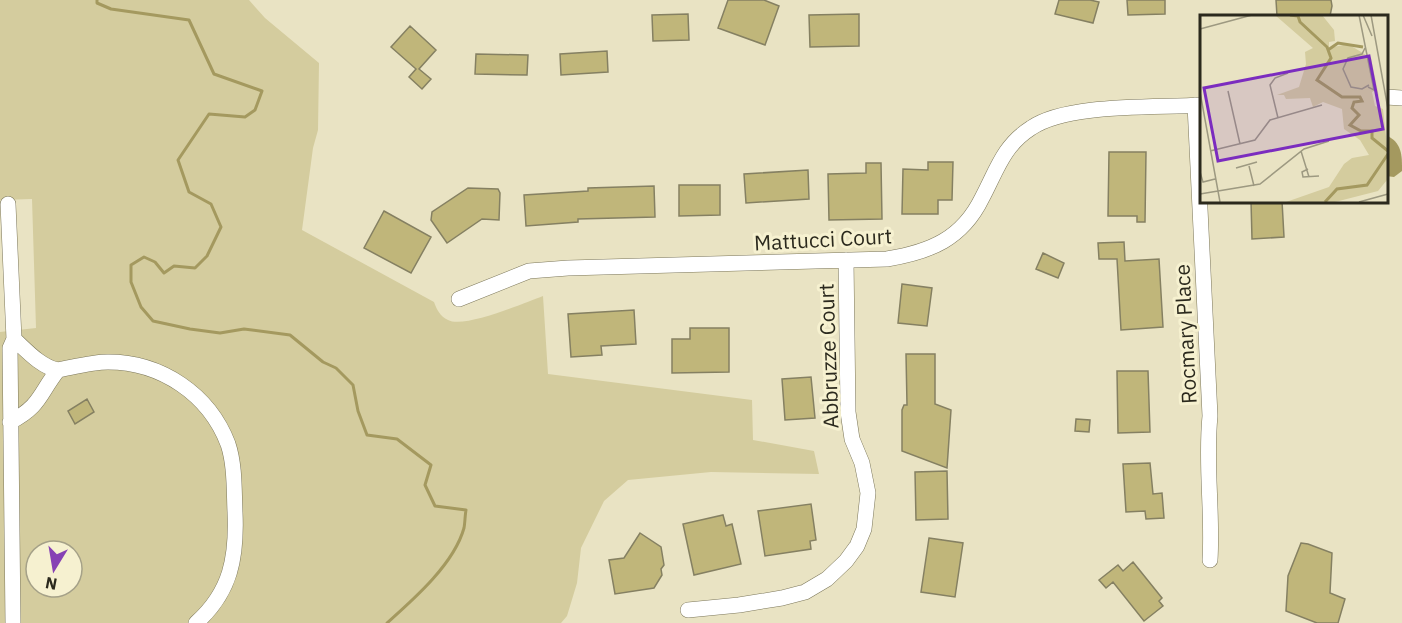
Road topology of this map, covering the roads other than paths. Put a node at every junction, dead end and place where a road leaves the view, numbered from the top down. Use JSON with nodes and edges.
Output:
{"nodes":[{"id":1,"x":1387,"y":97,"type":"edge"},
{"id":2,"x":1402,"y":98,"type":"edge"},
{"id":3,"x":1198,"y":105,"type":"edge"},
{"id":4,"x":1200,"y":157,"type":"edge"},
{"id":5,"x":1202,"y":202,"type":"edge"},
{"id":6,"x":8,"y":204,"type":"dead end"},
{"id":7,"x":846,"y":260,"type":"junction"},
{"id":8,"x":459,"y":299,"type":"dead end"},
{"id":9,"x":14,"y":339,"type":"junction"},
{"id":10,"x":58,"y":370,"type":"junction"},
{"id":11,"x":10,"y":422,"type":"junction"},
{"id":12,"x":1210,"y":560,"type":"dead end"},
{"id":13,"x":688,"y":610,"type":"dead end"},
{"id":14,"x":13,"y":623,"type":"edge"},
{"id":15,"x":196,"y":623,"type":"edge"}],
"edges":[{"from":1,"to":2,"type":"street"},
{"from":3,"to":4,"type":"street","name":"Rocmary Place"},
{"from":3,"to":7,"type":"street","name":"Mattucci Court"},
{"from":5,"to":12,"type":"street","name":"Rocmary Place"},
{"from":6,"to":9,"type":"street"},
{"from":7,"to":8,"type":"street","name":"Mattucci Court"},
{"from":7,"to":13,"type":"street","name":"Abbruzze Court"},
{"from":9,"to":10,"type":"street"},
{"from":9,"to":11,"type":"street"},
{"from":10,"to":11,"type":"street"},
{"from":10,"to":15,"type":"street"},
{"from":11,"to":14,"type":"street"}]}
